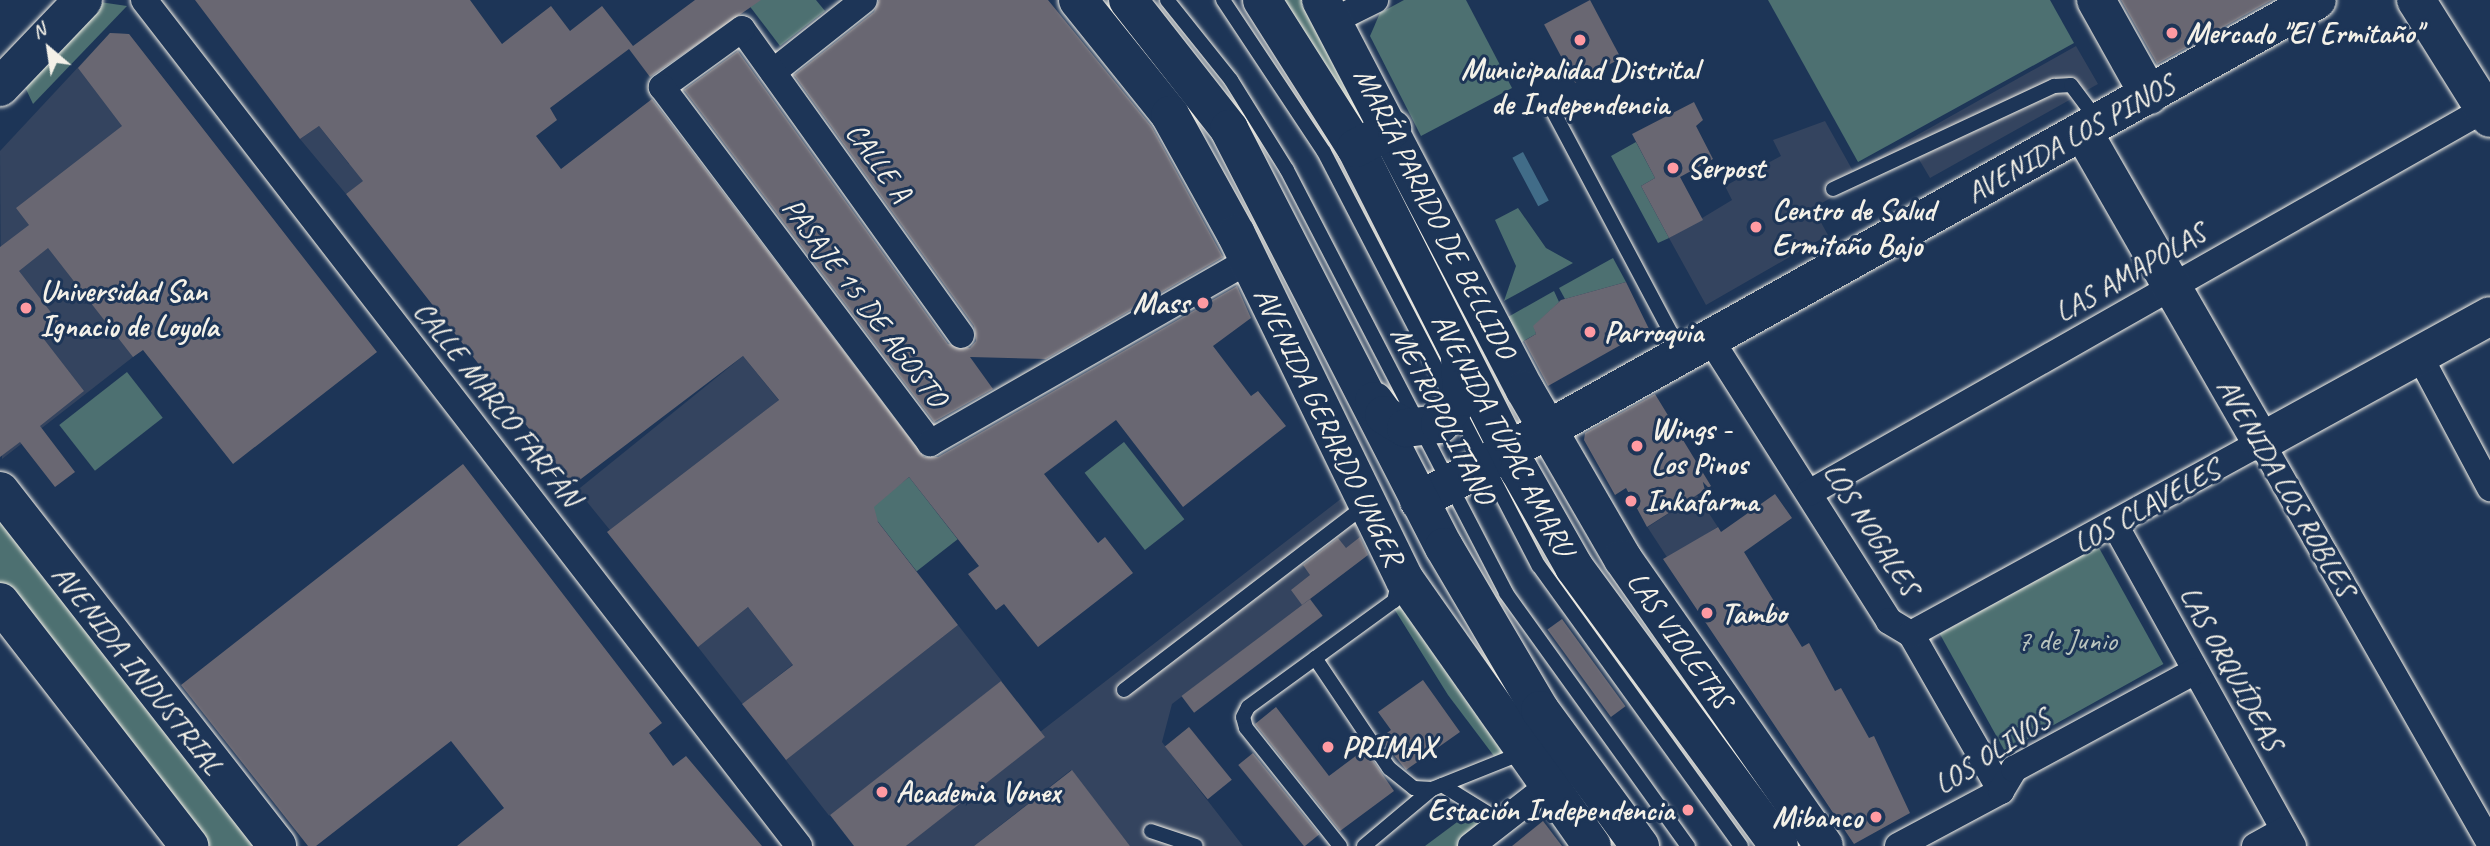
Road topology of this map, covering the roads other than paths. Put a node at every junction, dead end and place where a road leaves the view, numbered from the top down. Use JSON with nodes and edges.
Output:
{"nodes":[{"id":1,"x":83,"y":0,"type":"edge"},
{"id":2,"x":144,"y":0,"type":"edge"},
{"id":3,"x":864,"y":0,"type":"edge"},
{"id":4,"x":1078,"y":0,"type":"edge"},
{"id":5,"x":1223,"y":0,"type":"edge"},
{"id":6,"x":1262,"y":0,"type":"edge"},
{"id":7,"x":1374,"y":0,"type":"edge"},
{"id":8,"x":2096,"y":0,"type":"edge"},
{"id":9,"x":2317,"y":0,"type":"edge"},
{"id":10,"x":2416,"y":0,"type":"edge"},
{"id":11,"x":1138,"y":2,"type":"edge"},
{"id":12,"x":1328,"y":10,"type":"edge"},
{"id":13,"x":742,"y":29,"type":"joint"},
{"id":14,"x":773,"y":72,"type":"junction"},
{"id":15,"x":0,"y":86,"type":"edge"},
{"id":16,"x":2149,"y":95,"type":"junction"},
{"id":17,"x":1554,"y":113,"type":"dead end"},
{"id":18,"x":2487,"y":114,"type":"edge"},
{"id":19,"x":2092,"y":127,"type":"junction"},
{"id":20,"x":1392,"y":129,"type":"junction"},
{"id":21,"x":1356,"y":148,"type":"junction"},
{"id":22,"x":1833,"y":190,"type":"dead end"},
{"id":23,"x":1248,"y":261,"type":"junction"},
{"id":24,"x":2172,"y":287,"type":"junction"},
{"id":25,"x":2490,"y":316,"type":"edge"},
{"id":26,"x":961,"y":335,"type":"dead end"},
{"id":27,"x":1695,"y":345,"type":"junction"},
{"id":28,"x":1458,"y":352,"type":"junction"},
{"id":29,"x":2419,"y":355,"type":"junction"},
{"id":30,"x":1363,"y":385,"type":"junction"},
{"id":31,"x":1455,"y":410,"type":"junction"},
{"id":32,"x":1547,"y":427,"type":"junction"},
{"id":33,"x":1420,"y":429,"type":"junction"},
{"id":34,"x":2261,"y":442,"type":"junction"},
{"id":35,"x":1496,"y":456,"type":"junction"},
{"id":36,"x":2490,"y":488,"type":"edge"},
{"id":37,"x":1434,"y":492,"type":"junction"},
{"id":38,"x":1808,"y":493,"type":"junction"},
{"id":39,"x":4,"y":503,"type":"edge"},
{"id":40,"x":1366,"y":505,"type":"junction"},
{"id":41,"x":2114,"y":523,"type":"junction"},
{"id":42,"x":1394,"y":559,"type":"junction"},
{"id":43,"x":0,"y":602,"type":"edge"},
{"id":44,"x":1911,"y":634,"type":"junction"},
{"id":45,"x":1315,"y":658,"type":"junction"},
{"id":46,"x":2195,"y":671,"type":"junction"},
{"id":47,"x":1124,"y":690,"type":"dead end"},
{"id":48,"x":1522,"y":752,"type":"junction"},
{"id":49,"x":1548,"y":786,"type":"junction"},
{"id":50,"x":1437,"y":787,"type":"junction"},
{"id":51,"x":2001,"y":791,"type":"junction"},
{"id":52,"x":1502,"y":822,"type":"junction"},
{"id":53,"x":1151,"y":831,"type":"dead end"},
{"id":54,"x":2288,"y":838,"type":"edge"},
{"id":55,"x":1634,"y":840,"type":"edge"},
{"id":56,"x":2490,"y":843,"type":"edge"},
{"id":57,"x":190,"y":846,"type":"edge"},
{"id":58,"x":277,"y":846,"type":"edge"},
{"id":59,"x":799,"y":846,"type":"edge"},
{"id":60,"x":1196,"y":846,"type":"edge"},
{"id":61,"x":1340,"y":846,"type":"edge"},
{"id":62,"x":1364,"y":846,"type":"edge"},
{"id":63,"x":1471,"y":846,"type":"edge"},
{"id":64,"x":1592,"y":846,"type":"edge"},
{"id":65,"x":1688,"y":846,"type":"edge"},
{"id":66,"x":1741,"y":846,"type":"edge"},
{"id":67,"x":1779,"y":846,"type":"edge"},
{"id":68,"x":1824,"y":846,"type":"edge"},
{"id":69,"x":1898,"y":846,"type":"edge"},
{"id":70,"x":2255,"y":846,"type":"edge"}],
"edges":[{"from":1,"to":15,"type":"street"},
{"from":2,"to":59,"type":"street","name":"CALLE MARCO FARFÁN"},
{"from":3,"to":14,"type":"street"},
{"from":4,"to":23,"type":"street","name":"AVENIDA GERARDO UNGER"},
{"from":5,"to":31,"type":"lane","name":"METROPOLITANO"},
{"from":6,"to":21,"type":"street","name":"AVENIDA TÚPAC AMARU"},
{"from":7,"to":12,"type":"street"},
{"from":8,"to":16,"type":"street"},
{"from":9,"to":16,"type":"street","name":"AVENIDA LOS PINOS"},
{"from":10,"to":18,"type":"street"},
{"from":11,"to":30,"type":"street"},
{"from":11,"to":33,"type":"lane","name":"METROPOLITANO"},
{"from":12,"to":20,"type":"street","name":"MARÍA PARADO DE BELLIDO"},
{"from":13,"to":14,"type":"street","name":"CALLE A"},
{"from":13,"to":23,"type":"street","name":"PASAJE 15 DE AGOSTO"},
{"from":14,"to":26,"type":"street","name":"CALLE A"},
{"from":16,"to":19,"type":"street","name":"AVENIDA LOS PINOS"},
{"from":17,"to":27,"type":"lane"},
{"from":18,"to":24,"type":"street","name":"LAS AMAPOLAS"},
{"from":19,"to":22,"type":"lane"},
{"from":19,"to":24,"type":"street","name":"AVENIDA LOS ROBLES"},
{"from":19,"to":27,"type":"street","name":"AVENIDA LOS PINOS"},
{"from":20,"to":21,"type":"street"},
{"from":20,"to":32,"type":"street","name":"MARÍA PARADO DE BELLIDO"},
{"from":21,"to":28,"type":"street","name":"AVENIDA TÚPAC AMARU"},
{"from":23,"to":40,"type":"street","name":"AVENIDA GERARDO UNGER"},
{"from":24,"to":34,"type":"street","name":"AVENIDA LOS ROBLES"},
{"from":24,"to":38,"type":"street","name":"LAS AMAPOLAS"},
{"from":25,"to":29,"type":"street","name":"LOS CLAVELES"},
{"from":27,"to":32,"type":"street","name":"AVENIDA LOS PINOS"},
{"from":27,"to":38,"type":"street","name":"LOS NOGALES"},
{"from":28,"to":31,"type":"street"},
{"from":28,"to":35,"type":"street","name":"AVENIDA TÚPAC AMARU"},
{"from":29,"to":34,"type":"street","name":"LOS CLAVELES"},
{"from":29,"to":36,"type":"street"},
{"from":30,"to":33,"type":"street"},
{"from":30,"to":37,"type":"street"},
{"from":31,"to":33,"type":"street"},
{"from":31,"to":35,"type":"lane","name":"METROPOLITANO"},
{"from":32,"to":35,"type":"street","name":"AVENIDA LOS PINOS"},
{"from":32,"to":68,"type":"street","name":"LAS VIOLETAS"},
{"from":33,"to":37,"type":"lane","name":"METROPOLITANO"},
{"from":34,"to":41,"type":"street","name":"LOS CLAVELES"},
{"from":34,"to":56,"type":"street","name":"AVENIDA LOS ROBLES"},
{"from":35,"to":37,"type":"street","name":"AVENIDA LOS PINOS"},
{"from":35,"to":66,"type":"lane","name":"METROPOLITANO"},
{"from":35,"to":67,"type":"street","name":"AVENIDA TÚPAC AMARU"},
{"from":37,"to":55,"type":"street"},
{"from":37,"to":65,"type":"lane","name":"METROPOLITANO"},
{"from":38,"to":44,"type":"street","name":"LOS NOGALES"},
{"from":39,"to":58,"type":"street","name":"AVENIDA INDUSTRIAL"},
{"from":40,"to":42,"type":"street","name":"AVENIDA GERARDO UNGER"},
{"from":40,"to":47,"type":"lane"},
{"from":41,"to":44,"type":"street","name":"LOS CLAVELES"},
{"from":41,"to":46,"type":"street","name":"LAS ORQUÍDEAS"},
{"from":42,"to":45,"type":"lane"},
{"from":42,"to":48,"type":"street","name":"AVENIDA GERARDO UNGER"},
{"from":43,"to":57,"type":"street"},
{"from":44,"to":51,"type":"street","name":"LOS NOGALES"},
{"from":45,"to":50,"type":"lane"},
{"from":45,"to":61,"type":"lane"},
{"from":46,"to":51,"type":"street","name":"LOS OLIVOS"},
{"from":46,"to":54,"type":"street","name":"LAS ORQUÍDEAS"},
{"from":48,"to":49,"type":"street","name":"AVENIDA GERARDO UNGER"},
{"from":48,"to":50,"type":"lane"},
{"from":49,"to":52,"type":"street"},
{"from":49,"to":64,"type":"street","name":"AVENIDA GERARDO UNGER"},
{"from":50,"to":52,"type":"lane"},
{"from":50,"to":62,"type":"lane"},
{"from":51,"to":69,"type":"street","name":"LOS OLIVOS"},
{"from":52,"to":63,"type":"street"},
{"from":53,"to":60,"type":"lane"},
{"from":54,"to":70,"type":"street"}]}
